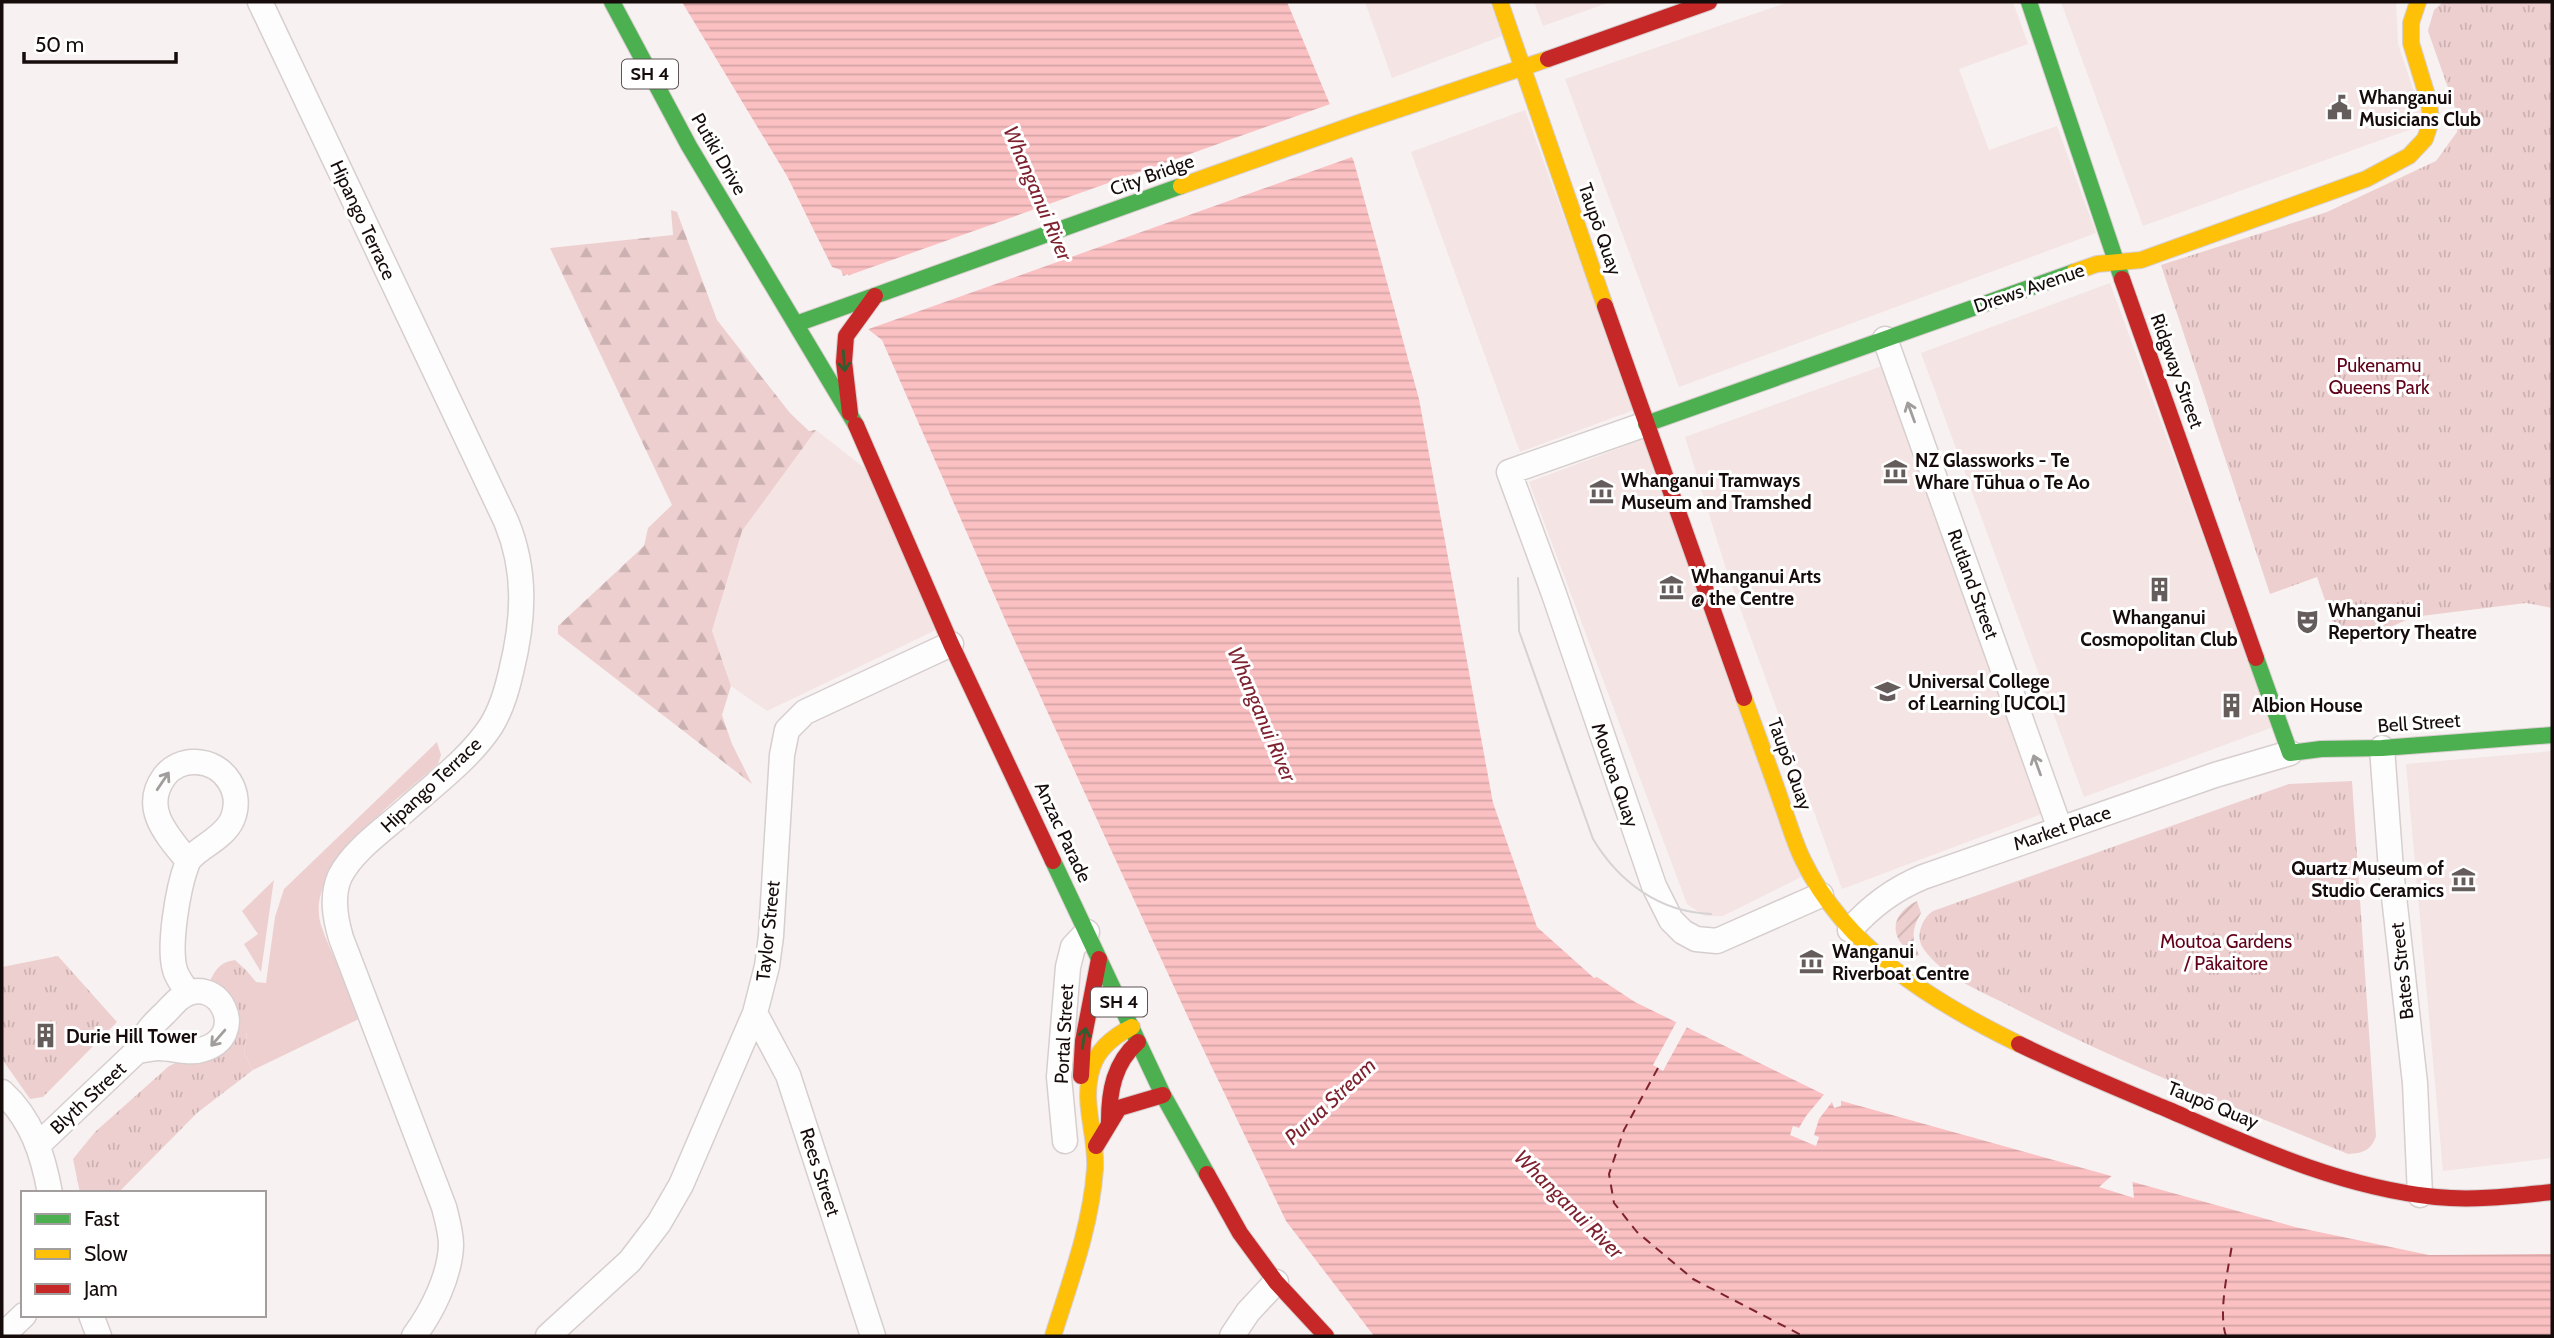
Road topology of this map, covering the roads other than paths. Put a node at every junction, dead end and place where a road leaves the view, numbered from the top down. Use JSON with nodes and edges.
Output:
{"nodes":[{"id":1,"x":260,"y":2,"type":"edge"},
{"id":2,"x":612,"y":2,"type":"edge"},
{"id":3,"x":1500,"y":2,"type":"edge"},
{"id":4,"x":1709,"y":2,"type":"edge"},
{"id":5,"x":2029,"y":2,"type":"edge"},
{"id":6,"x":2418,"y":2,"type":"edge"},
{"id":7,"x":1522,"y":67,"type":"junction"},
{"id":8,"x":2116,"y":263,"type":"junction"},
{"id":9,"x":859,"y":308,"type":"junction"},
{"id":10,"x":796,"y":324,"type":"junction"},
{"id":11,"x":1885,"y":338,"type":"junction"},
{"id":12,"x":850,"y":413,"type":"junction"},
{"id":13,"x":1646,"y":424,"type":"junction"},
{"id":14,"x":1509,"y":472,"type":"joint"},
{"id":15,"x":951,"y":644,"type":"junction"},
{"id":16,"x":2552,"y":735,"type":"edge"},
{"id":17,"x":2382,"y":748,"type":"junction"},
{"id":18,"x":2290,"y":753,"type":"junction"},
{"id":19,"x":2060,"y":829,"type":"junction"},
{"id":20,"x":188,"y":861,"type":"dead end"},
{"id":21,"x":1821,"y":895,"type":"junction"},
{"id":22,"x":1850,"y":930,"type":"junction"},
{"id":23,"x":1087,"y":932,"type":"junction"},
{"id":24,"x":1100,"y":959,"type":"junction"},
{"id":25,"x":188,"y":993,"type":"junction"},
{"id":26,"x":755,"y":1013,"type":"junction"},
{"id":27,"x":1135,"y":1035,"type":"junction"},
{"id":28,"x":137,"y":1051,"type":"junction"},
{"id":29,"x":2,"y":1093,"type":"edge"},
{"id":30,"x":1163,"y":1095,"type":"junction"},
{"id":31,"x":1088,"y":1105,"type":"junction"},
{"id":32,"x":1109,"y":1122,"type":"junction"},
{"id":33,"x":1065,"y":1141,"type":"dead end"},
{"id":34,"x":38,"y":1145,"type":"junction"},
{"id":35,"x":1096,"y":1146,"type":"junction"},
{"id":36,"x":50,"y":1191,"type":"edge"},
{"id":37,"x":2552,"y":1192,"type":"edge"},
{"id":38,"x":2420,"y":1195,"type":"junction"},
{"id":39,"x":1276,"y":1282,"type":"junction"},
{"id":40,"x":22,"y":1317,"type":"edge"},
{"id":41,"x":92,"y":1317,"type":"edge"},
{"id":42,"x":2,"y":1336,"type":"edge"},
{"id":43,"x":99,"y":1336,"type":"edge"},
{"id":44,"x":414,"y":1336,"type":"edge"},
{"id":45,"x":548,"y":1336,"type":"edge"},
{"id":46,"x":873,"y":1336,"type":"edge"},
{"id":47,"x":1053,"y":1336,"type":"edge"},
{"id":48,"x":1232,"y":1336,"type":"edge"},
{"id":49,"x":1326,"y":1336,"type":"edge"}],
"edges":[{"from":1,"to":44,"type":"street","name":"Hipango Terrace"},
{"from":2,"to":10,"type":"main road","name":"Putiki Drive","number":"SH 4"},
{"from":3,"to":7,"type":"main road","name":"Taupō Quay"},
{"from":4,"to":7,"type":"main road","name":"City Bridge"},
{"from":5,"to":8,"type":"main road","name":"Ridgway Street"},
{"from":6,"to":8,"type":"main road","name":"Drews Avenue"},
{"from":7,"to":9,"type":"main road","name":"City Bridge"},
{"from":7,"to":13,"type":"main road","name":"Taupō Quay"},
{"from":8,"to":11,"type":"main road","name":"Drews Avenue"},
{"from":8,"to":18,"type":"main road","name":"Ridgway Street"},
{"from":9,"to":10,"type":"main road","name":"City Bridge"},
{"from":9,"to":12,"type":"main road","one_way":true},
{"from":10,"to":12,"type":"main road","name":"Anzac Parade","number":"SH 4"},
{"from":11,"to":13,"type":"main road","name":"Drews Avenue"},
{"from":19,"to":11,"type":"street","name":"Rutland Street","one_way":true},
{"from":12,"to":15,"type":"main road","name":"Anzac Parade","number":"SH 4"},
{"from":13,"to":14,"type":"street","name":"Drews Avenue"},
{"from":13,"to":21,"type":"main road","name":"Taupō Quay"},
{"from":14,"to":21,"type":"street","name":"Moutoa Quay"},
{"from":15,"to":23,"type":"main road","name":"Anzac Parade","number":"SH 4"},
{"from":15,"to":26,"type":"street","name":"Taylor Street"},
{"from":16,"to":17,"type":"main road","name":"Bell Street"},
{"from":17,"to":18,"type":"main road","name":"Bell Street"},
{"from":17,"to":38,"type":"street","name":"Bates Street"},
{"from":18,"to":19,"type":"street","name":"Market Place"},
{"from":19,"to":22,"type":"street","name":"Market Place"},
{"from":20,"to":25,"type":"street"},
{"from":21,"to":22,"type":"main road","name":"Taupō Quay"},
{"from":22,"to":38,"type":"main road","name":"Taupō Quay"},
{"from":23,"to":24,"type":"main road","name":"Anzac Parade","number":"SH 4"},
{"from":23,"to":33,"type":"street","name":"Portal Street"},
{"from":24,"to":27,"type":"main road","name":"Anzac Parade","number":"SH 4"},
{"from":31,"to":24,"type":"main road","name":"Portal Street","one_way":true},
{"from":25,"to":28,"type":"street","name":"Blyth Street"},
{"from":25,"to":28,"type":"street","name":"Blyth Street","one_way":true},
{"from":26,"to":45,"type":"street","name":"Taylor Street"},
{"from":26,"to":46,"type":"street","name":"Rees Street"},
{"from":27,"to":30,"type":"main road","name":"Anzac Parade","number":"SH 4"},
{"from":27,"to":31,"type":"main road","name":"Portal Street"},
{"from":27,"to":32,"type":"main road","name":"Portal Street"},
{"from":28,"to":34,"type":"street","name":"Blyth Street"},
{"from":29,"to":34,"type":"street"},
{"from":30,"to":32,"type":"main road","name":"Portal Street"},
{"from":30,"to":39,"type":"main road","name":"Anzac Parade","number":"SH 4"},
{"from":31,"to":35,"type":"main road","name":"Portal Street"},
{"from":32,"to":35,"type":"main road","name":"Portal Street"},
{"from":34,"to":36,"type":"street"},
{"from":35,"to":47,"type":"main road","name":"Portal Street"},
{"from":37,"to":38,"type":"main road","name":"Taupō Quay"},
{"from":39,"to":48,"type":"street"},
{"from":39,"to":49,"type":"main road","name":"Anzac Parade","number":"SH 4"},
{"from":40,"to":42,"type":"street"},
{"from":41,"to":43,"type":"street"}]}
